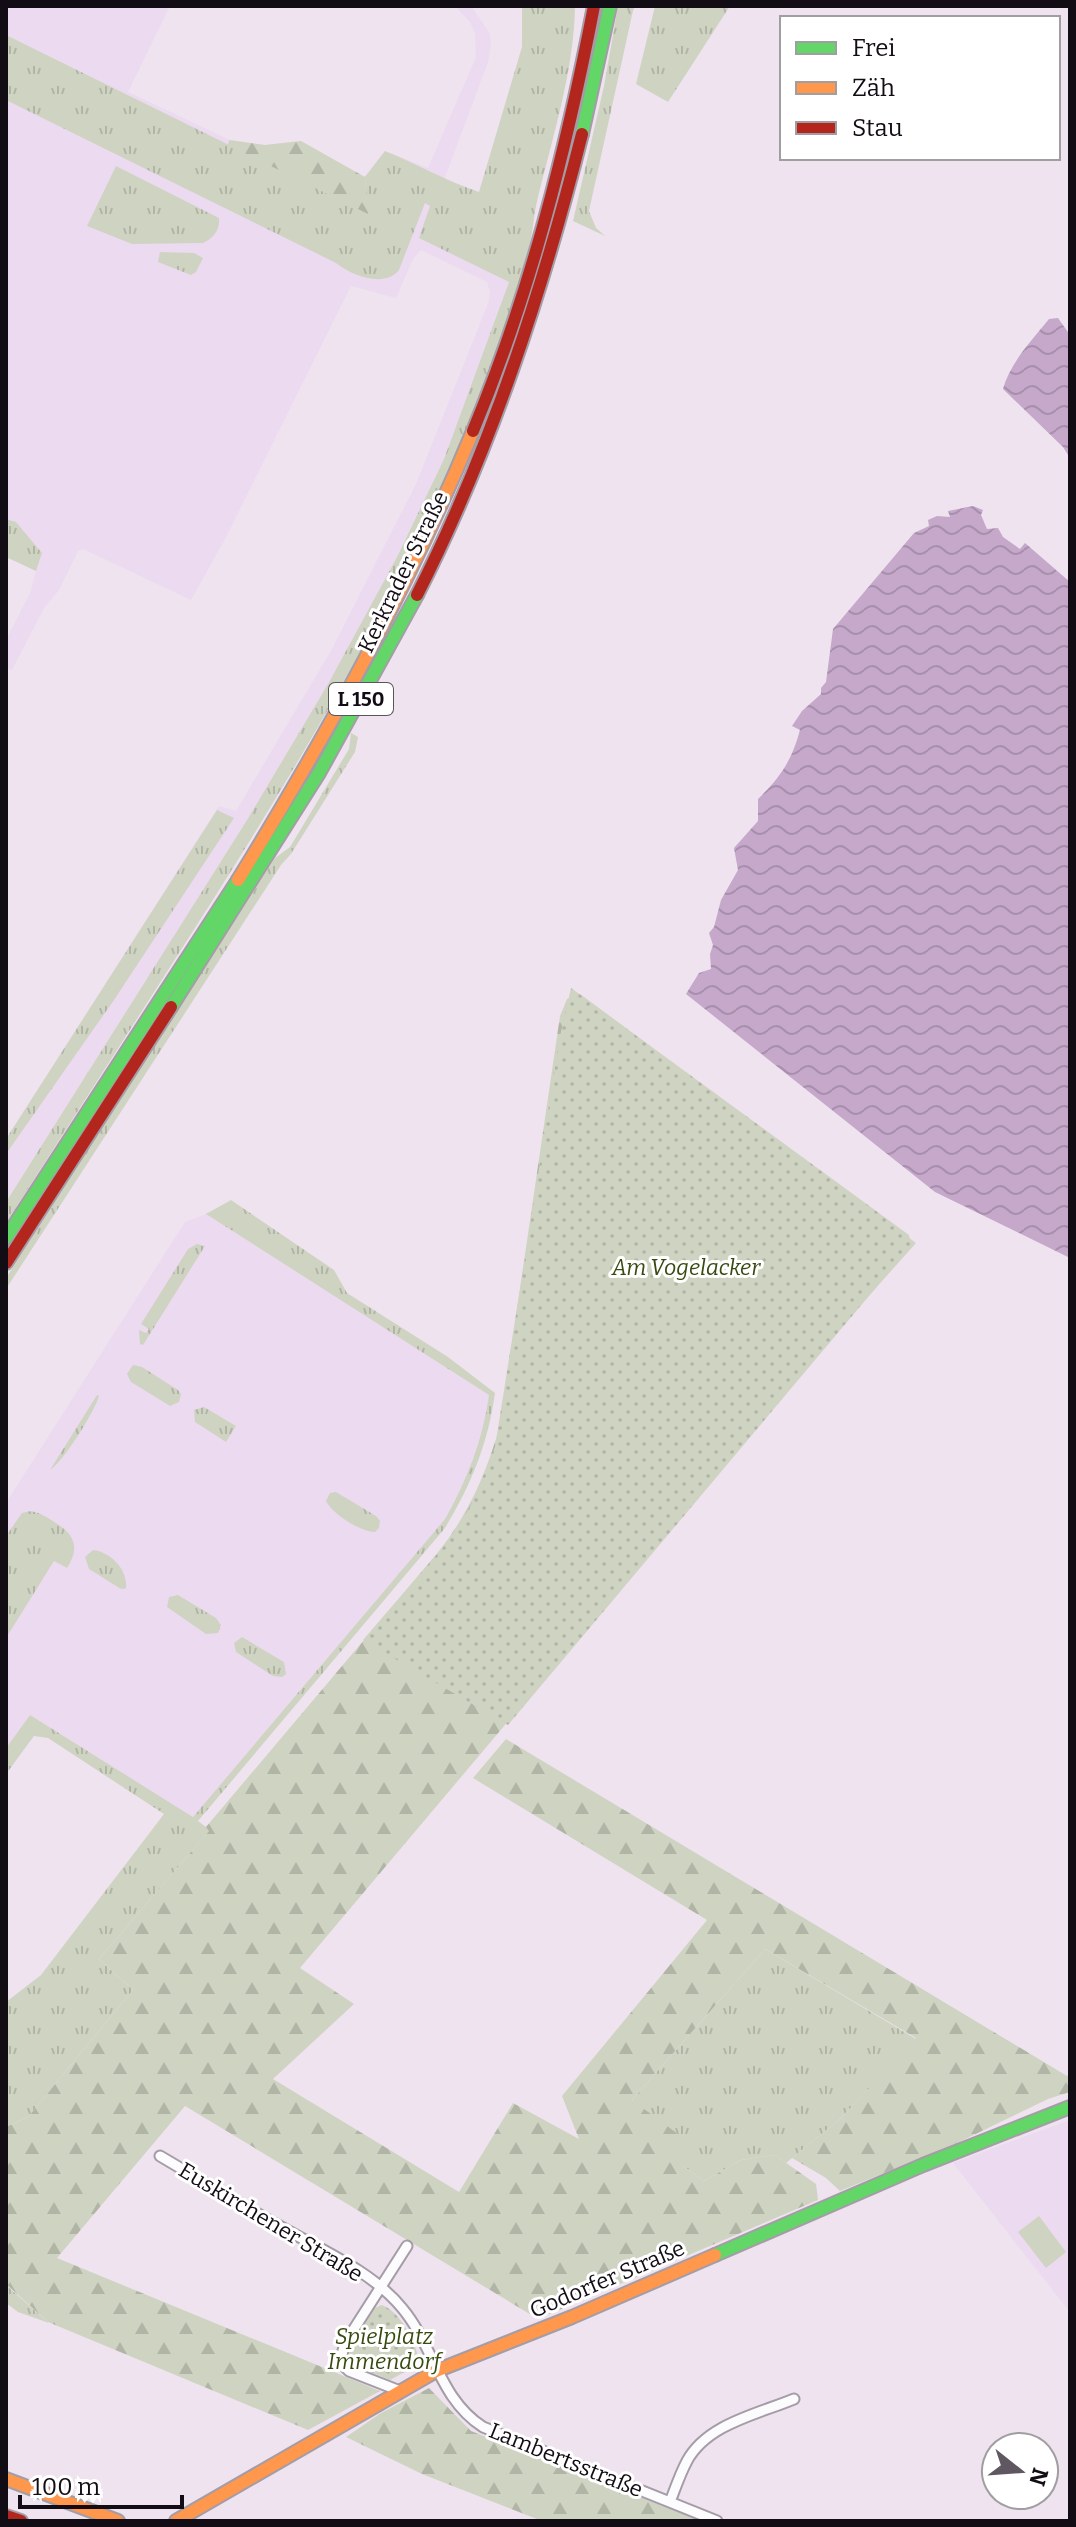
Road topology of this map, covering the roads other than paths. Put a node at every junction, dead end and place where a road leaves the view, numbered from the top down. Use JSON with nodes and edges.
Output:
{"nodes":[{"id":1,"x":582,"y":6,"type":"edge"},
{"id":2,"x":594,"y":6,"type":"edge"},
{"id":3,"x":610,"y":6,"type":"edge"},
{"id":4,"x":586,"y":49,"type":"junction"},
{"id":5,"x":6,"y":1238,"type":"edge"},
{"id":6,"x":6,"y":1263,"type":"edge"},
{"id":7,"x":1070,"y":2107,"type":"edge"},
{"id":8,"x":160,"y":2156,"type":"dead end"},
{"id":9,"x":407,"y":2246,"type":"dead end"},
{"id":10,"x":381,"y":2288,"type":"junction"},
{"id":11,"x":436,"y":2371,"type":"junction"},
{"id":12,"x":400,"y":2391,"type":"junction"},
{"id":13,"x":794,"y":2399,"type":"dead end"},
{"id":14,"x":6,"y":2479,"type":"edge"},
{"id":15,"x":670,"y":2502,"type":"junction"},
{"id":16,"x":6,"y":2516,"type":"edge"},
{"id":17,"x":116,"y":2520,"type":"edge"},
{"id":18,"x":21,"y":2521,"type":"edge"},
{"id":19,"x":176,"y":2521,"type":"edge"},
{"id":20,"x":717,"y":2521,"type":"edge"}],
"edges":[{"from":1,"to":4,"type":"main road","number":"L 150"},
{"from":2,"to":4,"type":"main road","name":"Kerkrader Straße","number":"L 150"},
{"from":3,"to":6,"type":"main road","name":"Kerkrader Straße","number":"L 150"},
{"from":4,"to":5,"type":"main road","name":"Kerkrader Straße","number":"L 150"},
{"from":7,"to":11,"type":"main road","name":"Godorfer Straße"},
{"from":8,"to":10,"type":"street","name":"Euskirchener Straße"},
{"from":9,"to":10,"type":"street","name":"Euskirchener Straße"},
{"from":10,"to":11,"type":"street","name":"Euskirchener Straße"},
{"from":10,"to":12,"type":"street","name":"Euskirchener Straße"},
{"from":11,"to":12,"type":"main road","name":"Godorfer Straße"},
{"from":11,"to":15,"type":"street","name":"Lambertsstraße"},
{"from":12,"to":19,"type":"main road","name":"Godorfer Straße"},
{"from":13,"to":15,"type":"street"},
{"from":14,"to":17,"type":"main road"},
{"from":15,"to":20,"type":"street","name":"Lambertsstraße"},
{"from":16,"to":18,"type":"main road"}]}
